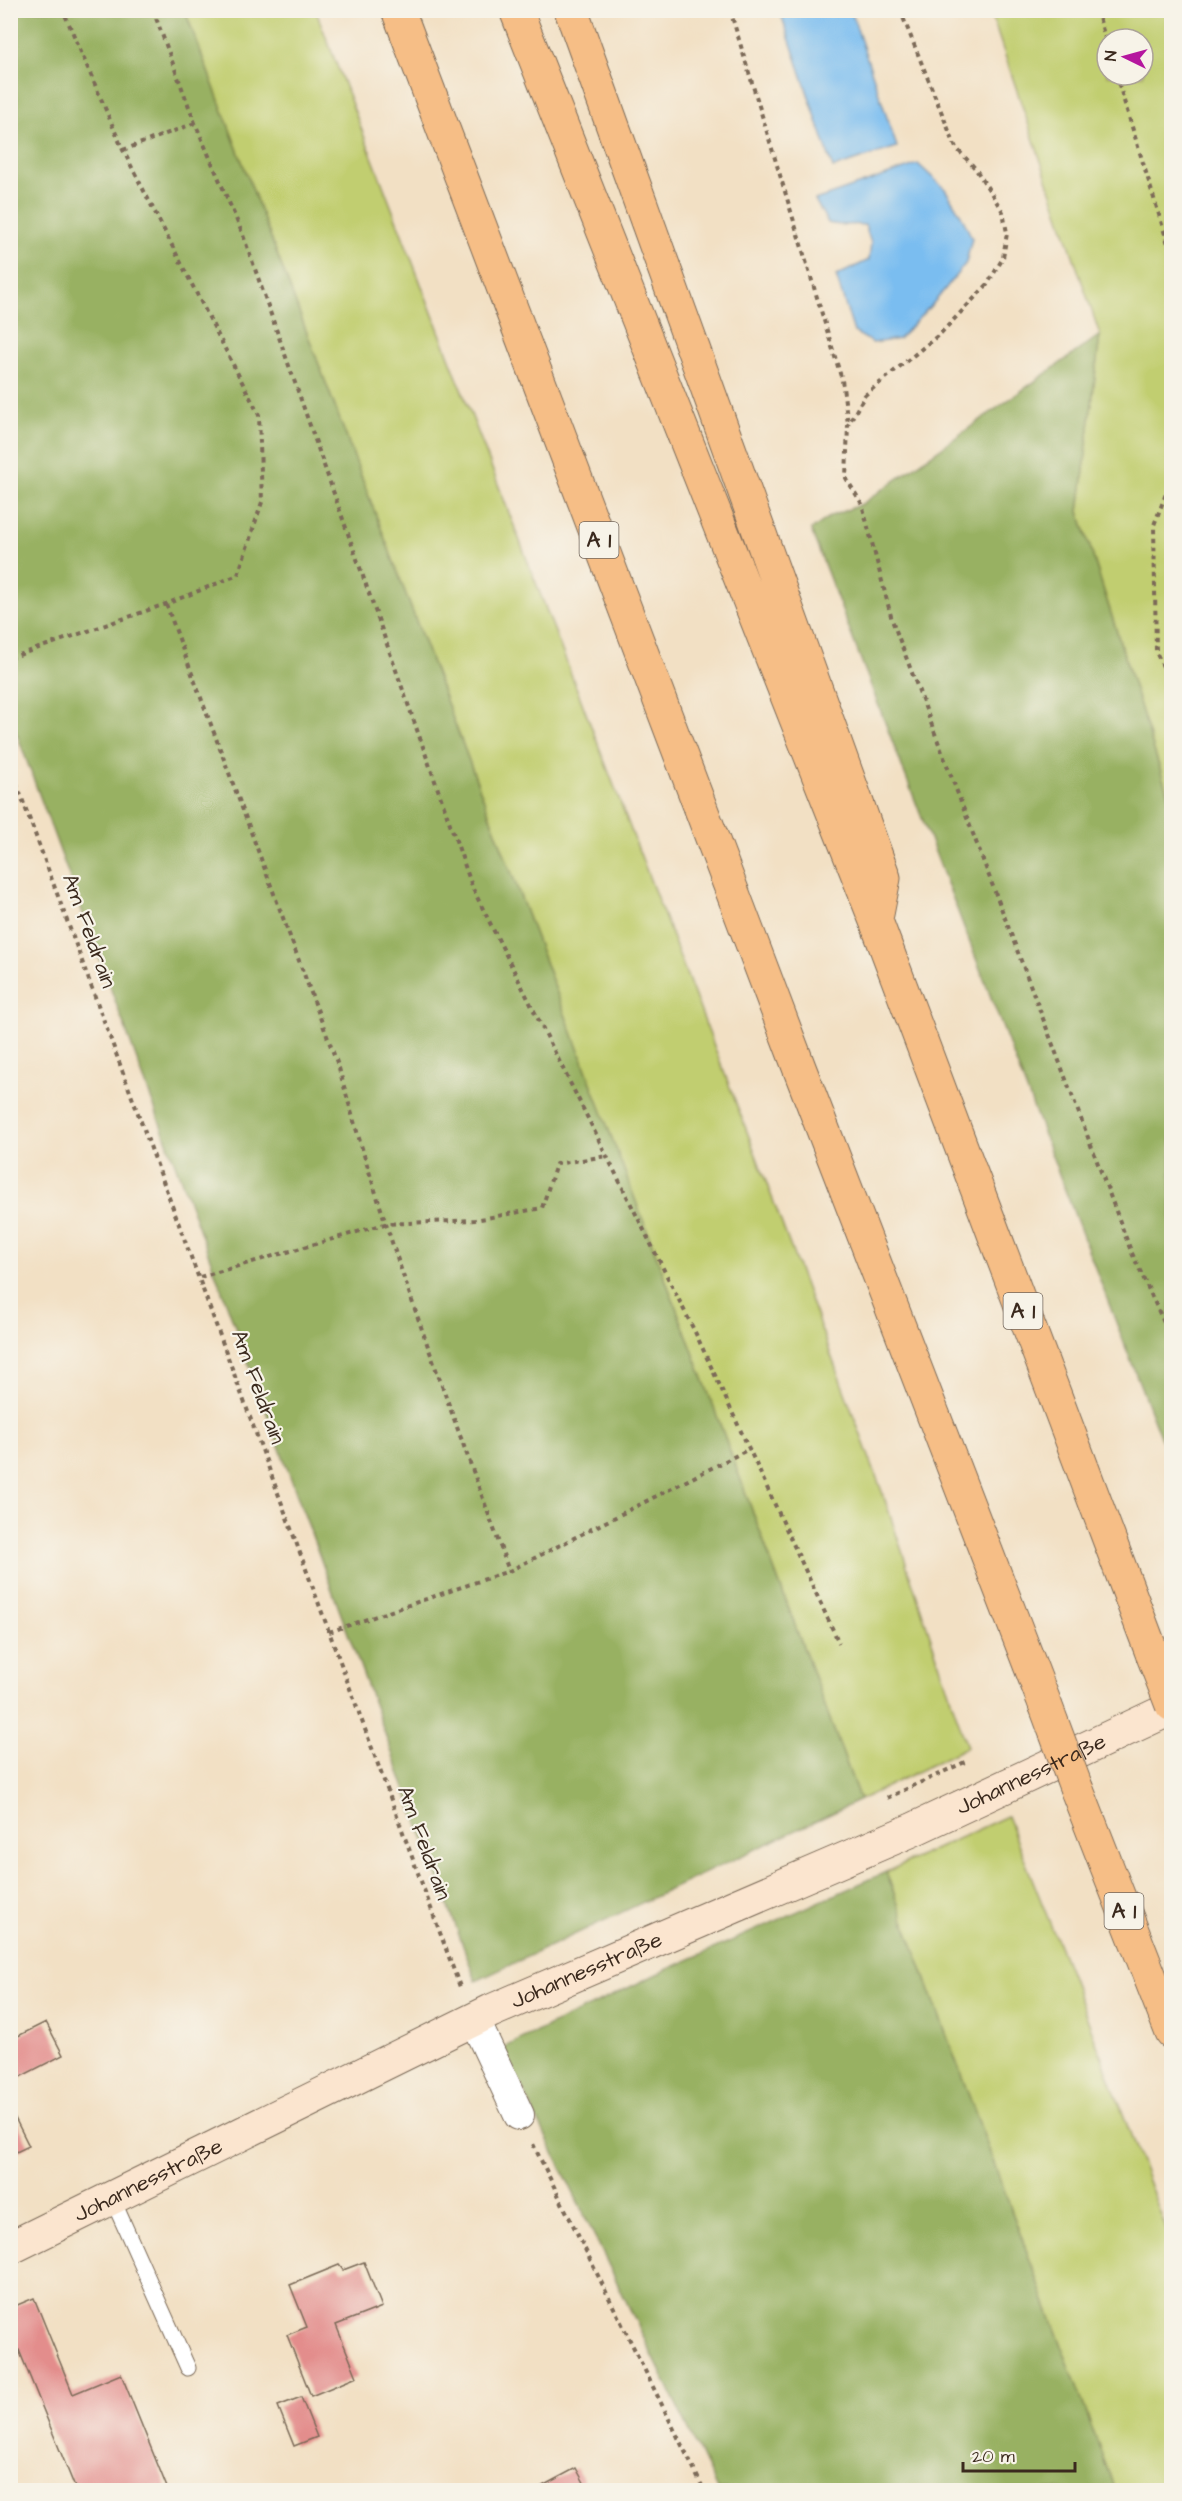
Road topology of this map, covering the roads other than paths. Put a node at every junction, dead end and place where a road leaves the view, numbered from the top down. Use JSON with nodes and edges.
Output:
{"nodes":[{"id":1,"x":398,"y":10,"type":"edge"},
{"id":2,"x":516,"y":10,"type":"edge"},
{"id":3,"x":571,"y":10,"type":"edge"},
{"id":4,"x":876,"y":921,"type":"junction"},
{"id":5,"x":1172,"y":1707,"type":"edge"},
{"id":6,"x":474,"y":2019,"type":"junction"},
{"id":7,"x":1172,"y":2033,"type":"edge"},
{"id":8,"x":519,"y":2115,"type":"road end"},
{"id":9,"x":112,"y":2198,"type":"junction"},
{"id":10,"x":10,"y":2248,"type":"edge"},
{"id":11,"x":188,"y":2368,"type":"dead end"}],
"edges":[{"from":1,"to":7,"type":"highway","number":"A 1","bridge":true},
{"from":2,"to":4,"type":"highway","number":"A 1"},
{"from":3,"to":4,"type":"highway"},
{"from":4,"to":5,"type":"highway","number":"A 1","bridge":true},
{"from":5,"to":6,"type":"main road","name":"Johannesstraße"},
{"from":6,"to":8,"type":"street"},
{"from":6,"to":9,"type":"main road","name":"Johannesstraße"},
{"from":9,"to":10,"type":"main road","name":"Johannesstraße"},
{"from":9,"to":11,"type":"lane"}]}
